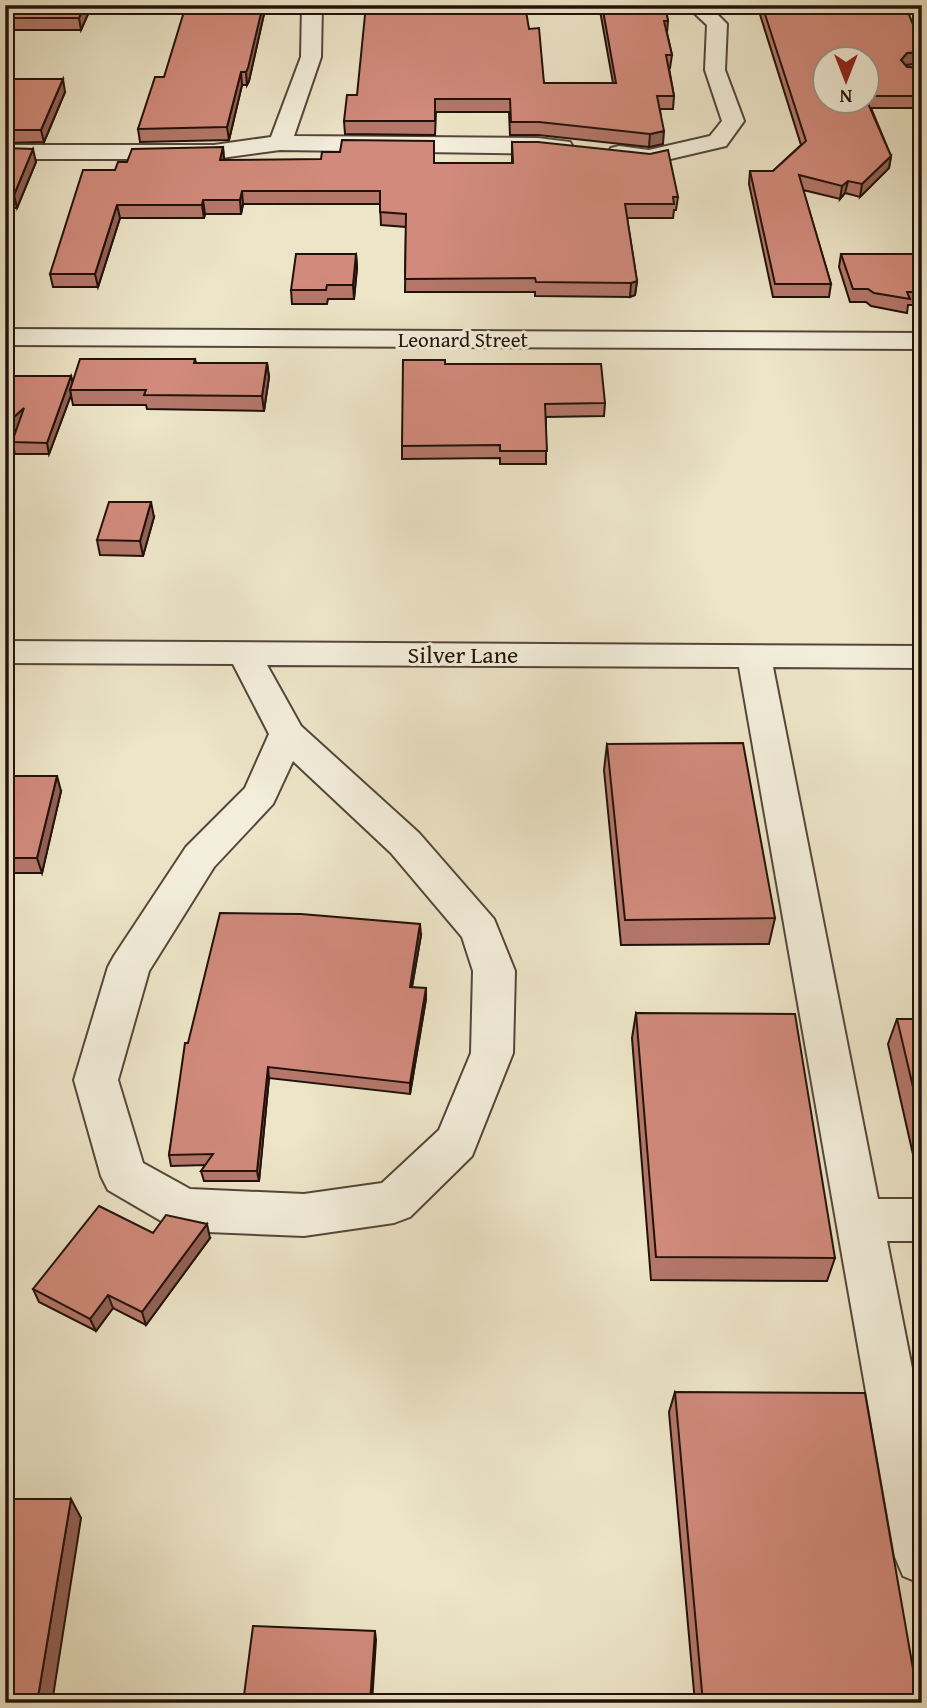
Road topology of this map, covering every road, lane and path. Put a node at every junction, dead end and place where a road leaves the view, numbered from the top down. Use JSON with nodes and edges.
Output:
{"nodes":[{"id":1,"x":312,"y":5,"type":"edge"},
{"id":2,"x":679,"y":5,"type":"edge"},
{"id":3,"x":280,"y":143,"type":"junction"},
{"id":4,"x":5,"y":152,"type":"edge"},
{"id":5,"x":5,"y":337,"type":"edge"},
{"id":6,"x":922,"y":341,"type":"edge"},
{"id":7,"x":5,"y":652,"type":"edge"},
{"id":8,"x":244,"y":653,"type":"junction"},
{"id":9,"x":754,"y":656,"type":"junction"},
{"id":10,"x":922,"y":657,"type":"edge"},
{"id":11,"x":287,"y":734,"type":"junction"},
{"id":12,"x":859,"y":1220,"type":"junction"},
{"id":13,"x":922,"y":1220,"type":"edge"},
{"id":14,"x":911,"y":1437,"type":"edge"},
{"id":15,"x":922,"y":1557,"type":"edge"}],
"edges":[{"from":1,"to":3,"type":"street"},
{"from":2,"to":3,"type":"street"},
{"from":3,"to":4,"type":"street"},
{"from":5,"to":6,"type":"street","name":"Leonard Street"},
{"from":7,"to":8,"type":"street","name":"Silver Lane"},
{"from":8,"to":9,"type":"street","name":"Silver Lane"},
{"from":8,"to":11,"type":"street"},
{"from":9,"to":10,"type":"street","name":"Silver Lane"},
{"from":9,"to":12,"type":"street"},
{"from":11,"to":11,"type":"street"},
{"from":12,"to":13,"type":"street"},
{"from":12,"to":14,"type":"street"},
{"from":14,"to":15,"type":"street"}]}
